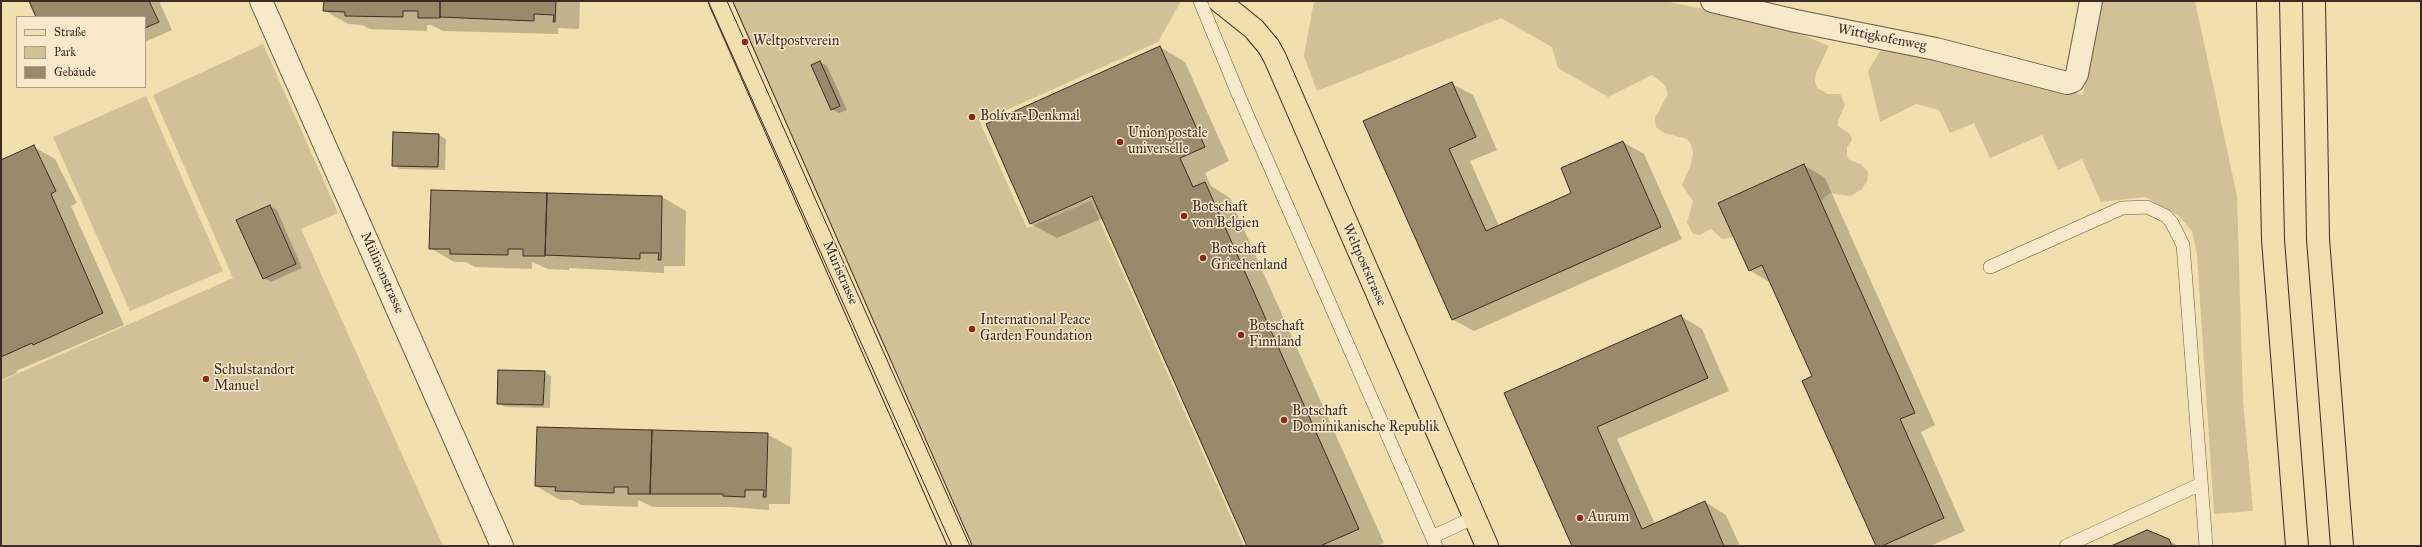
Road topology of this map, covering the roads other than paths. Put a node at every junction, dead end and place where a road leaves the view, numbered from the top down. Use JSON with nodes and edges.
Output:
{"nodes":[{"id":1,"x":261,"y":1,"type":"edge"},
{"id":2,"x":720,"y":1,"type":"edge"},
{"id":3,"x":1200,"y":1,"type":"edge"},
{"id":4,"x":1219,"y":1,"type":"edge"},
{"id":5,"x":1712,"y":1,"type":"edge"},
{"id":6,"x":2091,"y":1,"type":"edge"},
{"id":7,"x":2268,"y":1,"type":"edge"},
{"id":8,"x":2314,"y":1,"type":"edge"},
{"id":9,"x":1796,"y":11,"type":"edge"},
{"id":10,"x":1990,"y":267,"type":"dead end"},
{"id":11,"x":2201,"y":484,"type":"junction"},
{"id":12,"x":1474,"y":517,"type":"junction"},
{"id":13,"x":1434,"y":541,"type":"edge"},
{"id":14,"x":502,"y":546,"type":"edge"},
{"id":15,"x":960,"y":546,"type":"edge"},
{"id":16,"x":1487,"y":546,"type":"edge"},
{"id":17,"x":2066,"y":546,"type":"edge"},
{"id":18,"x":2206,"y":546,"type":"edge"},
{"id":19,"x":2297,"y":546,"type":"edge"},
{"id":20,"x":2342,"y":546,"type":"edge"}],
"edges":[{"from":1,"to":14,"type":"street","name":"Mülinenstrasse"},
{"from":2,"to":15,"type":"main road","name":"Muristrasse"},
{"from":3,"to":13,"type":"lane"},
{"from":4,"to":12,"type":"main road","name":"Weltpoststrasse"},
{"from":5,"to":9,"type":"street","name":"Wittigkofenweg"},
{"from":6,"to":9,"type":"street","name":"Wittigkofenweg"},
{"from":7,"to":19,"type":"main road"},
{"from":8,"to":20,"type":"main road"},
{"from":10,"to":11,"type":"lane"},
{"from":11,"to":17,"type":"lane"},
{"from":11,"to":18,"type":"lane"},
{"from":12,"to":13,"type":"lane"},
{"from":12,"to":16,"type":"main road","name":"Weltpoststrasse"}]}
